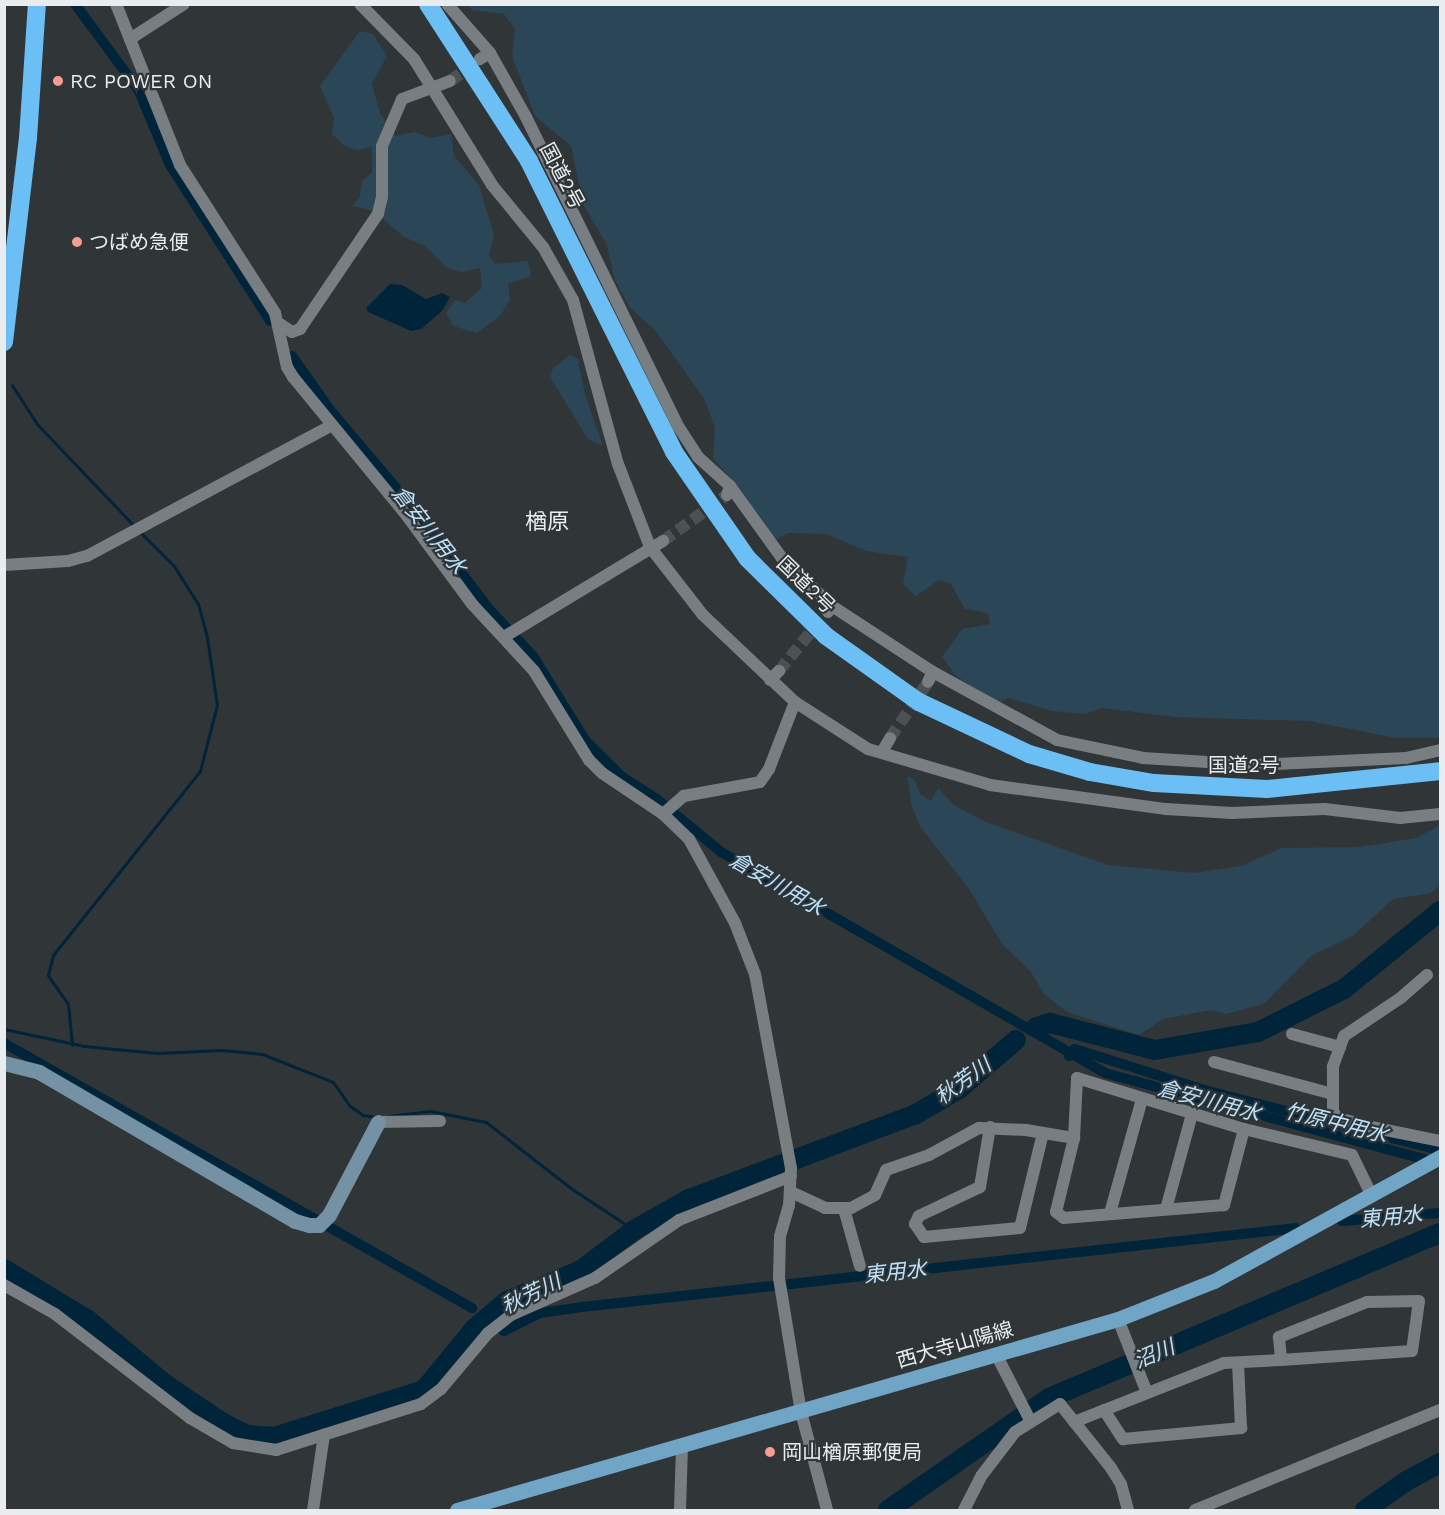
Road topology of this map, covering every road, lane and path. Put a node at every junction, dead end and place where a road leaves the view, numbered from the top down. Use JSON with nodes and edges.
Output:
{"nodes":[{"id":1,"x":37,"y":4,"type":"edge"},
{"id":2,"x":116,"y":4,"type":"edge"},
{"id":3,"x":184,"y":4,"type":"edge"},
{"id":4,"x":360,"y":4,"type":"edge"},
{"id":5,"x":433,"y":6,"type":"edge"},
{"id":6,"x":130,"y":39,"type":"junction"},
{"id":7,"x":450,"y":81,"type":"tunnel mouth"},
{"id":8,"x":433,"y":88,"type":"junction"},
{"id":9,"x":280,"y":324,"type":"junction"},
{"id":10,"x":4,"y":342,"type":"edge"},
{"id":11,"x":330,"y":426,"type":"junction"},
{"id":12,"x":663,"y":541,"type":"tunnel mouth"},
{"id":13,"x":650,"y":547,"type":"junction"},
{"id":14,"x":4,"y":565,"type":"edge"},
{"id":15,"x":508,"y":633,"type":"junction"},
{"id":16,"x":795,"y":702,"type":"junction"},
{"id":17,"x":890,"y":738,"type":"tunnel mouth"},
{"id":18,"x":1440,"y":750,"type":"edge"},
{"id":19,"x":882,"y":752,"type":"junction"},
{"id":20,"x":1440,"y":771,"type":"edge"},
{"id":21,"x":666,"y":810,"type":"junction"},
{"id":22,"x":1440,"y":814,"type":"edge"},
{"id":23,"x":1427,"y":975,"type":"dead end"},
{"id":24,"x":1292,"y":1034,"type":"dead end"},
{"id":25,"x":1340,"y":1047,"type":"junction"},
{"id":26,"x":1214,"y":1062,"type":"dead end"},
{"id":27,"x":4,"y":1063,"type":"edge"},
{"id":28,"x":1333,"y":1094,"type":"junction"},
{"id":29,"x":1142,"y":1099,"type":"junction"},
{"id":30,"x":1192,"y":1114,"type":"junction"},
{"id":31,"x":440,"y":1121,"type":"dead end"},
{"id":32,"x":378,"y":1122,"type":"joint"},
{"id":33,"x":990,"y":1128,"type":"junction"},
{"id":34,"x":1244,"y":1129,"type":"junction"},
{"id":35,"x":1043,"y":1133,"type":"junction"},
{"id":36,"x":1074,"y":1138,"type":"junction"},
{"id":37,"x":1440,"y":1141,"type":"edge"},
{"id":38,"x":1440,"y":1157,"type":"edge"},
{"id":39,"x":791,"y":1172,"type":"junction"},
{"id":40,"x":791,"y":1192,"type":"junction"},
{"id":41,"x":1371,"y":1194,"type":"junction"},
{"id":42,"x":844,"y":1209,"type":"junction"},
{"id":43,"x":1166,"y":1209,"type":"junction"},
{"id":44,"x":1110,"y":1214,"type":"junction"},
{"id":45,"x":860,"y":1266,"type":"dead end"},
{"id":46,"x":4,"y":1285,"type":"edge"},
{"id":47,"x":1118,"y":1319,"type":"junction"},
{"id":48,"x":996,"y":1354,"type":"junction"},
{"id":49,"x":1281,"y":1360,"type":"junction"},
{"id":50,"x":1238,"y":1363,"type":"junction"},
{"id":51,"x":1147,"y":1393,"type":"junction"},
{"id":52,"x":1104,"y":1410,"type":"junction"},
{"id":53,"x":1440,"y":1410,"type":"edge"},
{"id":54,"x":801,"y":1412,"type":"junction"},
{"id":55,"x":1031,"y":1422,"type":"junction"},
{"id":56,"x":1074,"y":1422,"type":"junction"},
{"id":57,"x":324,"y":1435,"type":"junction"},
{"id":58,"x":682,"y":1447,"type":"junction"},
{"id":59,"x":313,"y":1510,"type":"edge"},
{"id":60,"x":457,"y":1510,"type":"edge"},
{"id":61,"x":680,"y":1510,"type":"edge"},
{"id":62,"x":826,"y":1510,"type":"edge"},
{"id":63,"x":964,"y":1510,"type":"edge"},
{"id":64,"x":1128,"y":1510,"type":"edge"},
{"id":65,"x":1195,"y":1510,"type":"edge"}],
"edges":[{"from":1,"to":10,"type":"highway"},
{"from":2,"to":6,"type":"street"},
{"from":3,"to":6,"type":"street"},
{"from":4,"to":8,"type":"street"},
{"from":5,"to":18,"type":"street"},
{"from":5,"to":20,"type":"highway","name":"国道2号"},
{"from":6,"to":9,"type":"street"},
{"from":7,"to":8,"type":"street"},
{"from":8,"to":9,"type":"street"},
{"from":8,"to":13,"type":"street"},
{"from":9,"to":11,"type":"street"},
{"from":11,"to":14,"type":"street"},
{"from":11,"to":15,"type":"street"},
{"from":12,"to":13,"type":"street"},
{"from":13,"to":15,"type":"street"},
{"from":13,"to":16,"type":"street"},
{"from":15,"to":21,"type":"street"},
{"from":16,"to":19,"type":"street"},
{"from":16,"to":21,"type":"street"},
{"from":17,"to":19,"type":"street"},
{"from":19,"to":22,"type":"street"},
{"from":21,"to":39,"type":"street"},
{"from":23,"to":25,"type":"street"},
{"from":24,"to":25,"type":"street"},
{"from":25,"to":28,"type":"street"},
{"from":26,"to":28,"type":"street"},
{"from":27,"to":32,"type":"street"},
{"from":28,"to":37,"type":"street"},
{"from":29,"to":30,"type":"street"},
{"from":29,"to":36,"type":"street"},
{"from":29,"to":44,"type":"street"},
{"from":30,"to":34,"type":"street"},
{"from":30,"to":43,"type":"street"},
{"from":31,"to":32,"type":"street"},
{"from":33,"to":35,"type":"street"},
{"from":33,"to":35,"type":"street"},
{"from":33,"to":42,"type":"street"},
{"from":34,"to":41,"type":"street"},
{"from":34,"to":43,"type":"street"},
{"from":35,"to":36,"type":"street"},
{"from":36,"to":44,"type":"street"},
{"from":38,"to":41,"type":"main road","name":"西大寺山陽線"},
{"from":39,"to":40,"type":"street"},
{"from":39,"to":57,"type":"street"},
{"from":40,"to":42,"type":"street"},
{"from":40,"to":54,"type":"street"},
{"from":41,"to":47,"type":"main road","name":"西大寺山陽線"},
{"from":42,"to":45,"type":"street"},
{"from":43,"to":44,"type":"street"},
{"from":46,"to":57,"type":"street"},
{"from":47,"to":48,"type":"main road","name":"西大寺山陽線"},
{"from":47,"to":51,"type":"street"},
{"from":48,"to":54,"type":"main road","name":"西大寺山陽線"},
{"from":48,"to":55,"type":"street"},
{"from":49,"to":49,"type":"street"},
{"from":49,"to":50,"type":"street"},
{"from":50,"to":51,"type":"street"},
{"from":50,"to":52,"type":"street"},
{"from":51,"to":52,"type":"street"},
{"from":52,"to":56,"type":"street"},
{"from":53,"to":65,"type":"street"},
{"from":54,"to":58,"type":"main road","name":"西大寺山陽線"},
{"from":54,"to":62,"type":"street"},
{"from":55,"to":56,"type":"street"},
{"from":55,"to":63,"type":"street"},
{"from":56,"to":64,"type":"street"},
{"from":57,"to":59,"type":"street"},
{"from":58,"to":60,"type":"main road","name":"西大寺山陽線"},
{"from":58,"to":61,"type":"street"}]}
